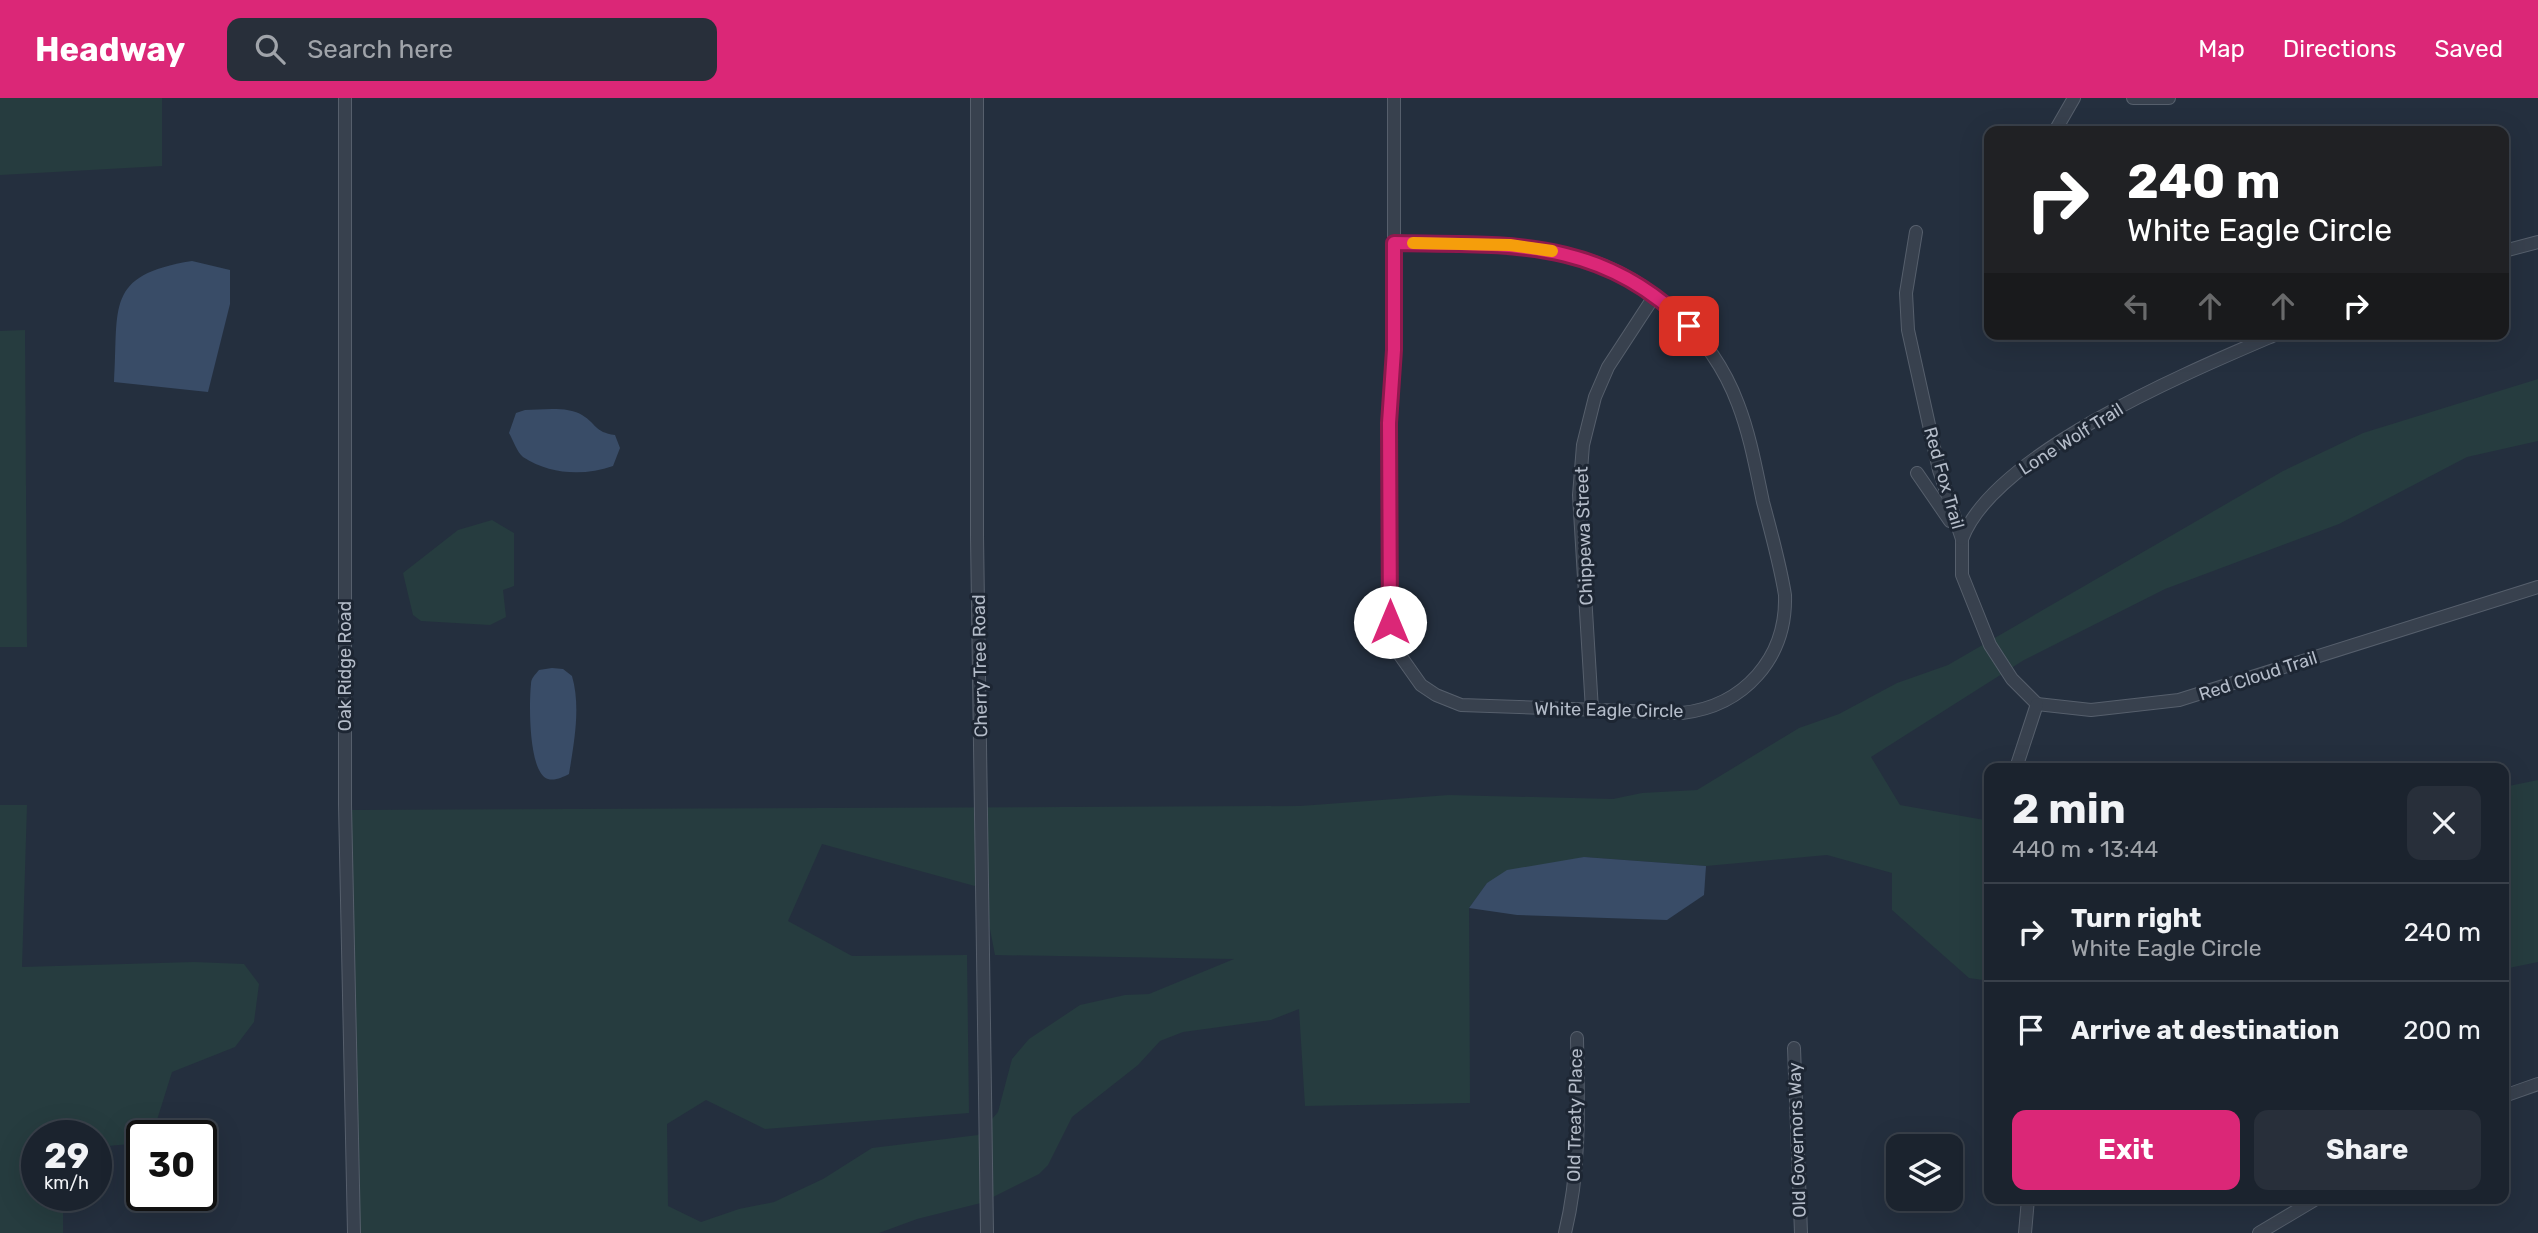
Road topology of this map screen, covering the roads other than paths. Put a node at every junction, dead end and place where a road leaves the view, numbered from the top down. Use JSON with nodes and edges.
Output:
{"nodes":[{"id":1,"x":345,"y":98,"type":"edge"},
{"id":2,"x":977,"y":98,"type":"edge"},
{"id":3,"x":1394,"y":98,"type":"edge"},
{"id":4,"x":2074,"y":98,"type":"edge"},
{"id":5,"x":2133,"y":98,"type":"edge"},
{"id":6,"x":2169,"y":98,"type":"edge"},
{"id":7,"x":2058,"y":126,"type":"edge"},
{"id":8,"x":1916,"y":232,"type":"dead end"},
{"id":9,"x":2538,"y":242,"type":"edge"},
{"id":10,"x":1394,"y":243,"type":"junction"},
{"id":11,"x":2509,"y":250,"type":"edge"},
{"id":12,"x":1655,"y":295,"type":"junction"},
{"id":13,"x":2264,"y":340,"type":"edge"},
{"id":14,"x":1917,"y":472,"type":"dead end"},
{"id":15,"x":1962,"y":539,"type":"junction"},
{"id":16,"x":2538,"y":587,"type":"edge"},
{"id":17,"x":2037,"y":704,"type":"junction"},
{"id":18,"x":1592,"y":710,"type":"junction"},
{"id":19,"x":2018,"y":763,"type":"edge"},
{"id":20,"x":1577,"y":1038,"type":"dead end"},
{"id":21,"x":1794,"y":1048,"type":"dead end"},
{"id":22,"x":2538,"y":1084,"type":"edge"},
{"id":23,"x":2509,"y":1094,"type":"edge"},
{"id":24,"x":2028,"y":1204,"type":"edge"},
{"id":25,"x":2308,"y":1204,"type":"edge"},
{"id":26,"x":354,"y":1233,"type":"edge"},
{"id":27,"x":987,"y":1233,"type":"edge"},
{"id":28,"x":1565,"y":1233,"type":"edge"},
{"id":29,"x":1801,"y":1233,"type":"edge"},
{"id":30,"x":2025,"y":1233,"type":"edge"},
{"id":31,"x":2259,"y":1233,"type":"edge"}],
"edges":[{"from":1,"to":26,"type":"street","name":"Oak Ridge Road"},
{"from":2,"to":27,"type":"street","name":"Cherry Tree Road"},
{"from":3,"to":10,"type":"street","name":"White Eagle Circle"},
{"from":4,"to":7,"type":"street"},
{"from":5,"to":6,"type":"street"},
{"from":8,"to":15,"type":"street","name":"Red Fox Trail"},
{"from":9,"to":11,"type":"street"},
{"from":10,"to":12,"type":"street","name":"White Eagle Circle"},
{"from":10,"to":18,"type":"street","name":"White Eagle Circle"},
{"from":12,"to":18,"type":"street","name":"Chippewa Street"},
{"from":12,"to":18,"type":"street","name":"White Eagle Circle"},
{"from":13,"to":15,"type":"street","name":"Lone Wolf Trail"},
{"from":14,"to":15,"type":"street"},
{"from":15,"to":17,"type":"street","name":"Red Fox Trail"},
{"from":16,"to":17,"type":"street","name":"Red Cloud Trail"},
{"from":17,"to":19,"type":"street"},
{"from":20,"to":28,"type":"street","name":"Old Treaty Place"},
{"from":21,"to":29,"type":"street","name":"Old Governors Way"},
{"from":22,"to":23,"type":"street"},
{"from":24,"to":30,"type":"street"},
{"from":25,"to":31,"type":"street"}]}
